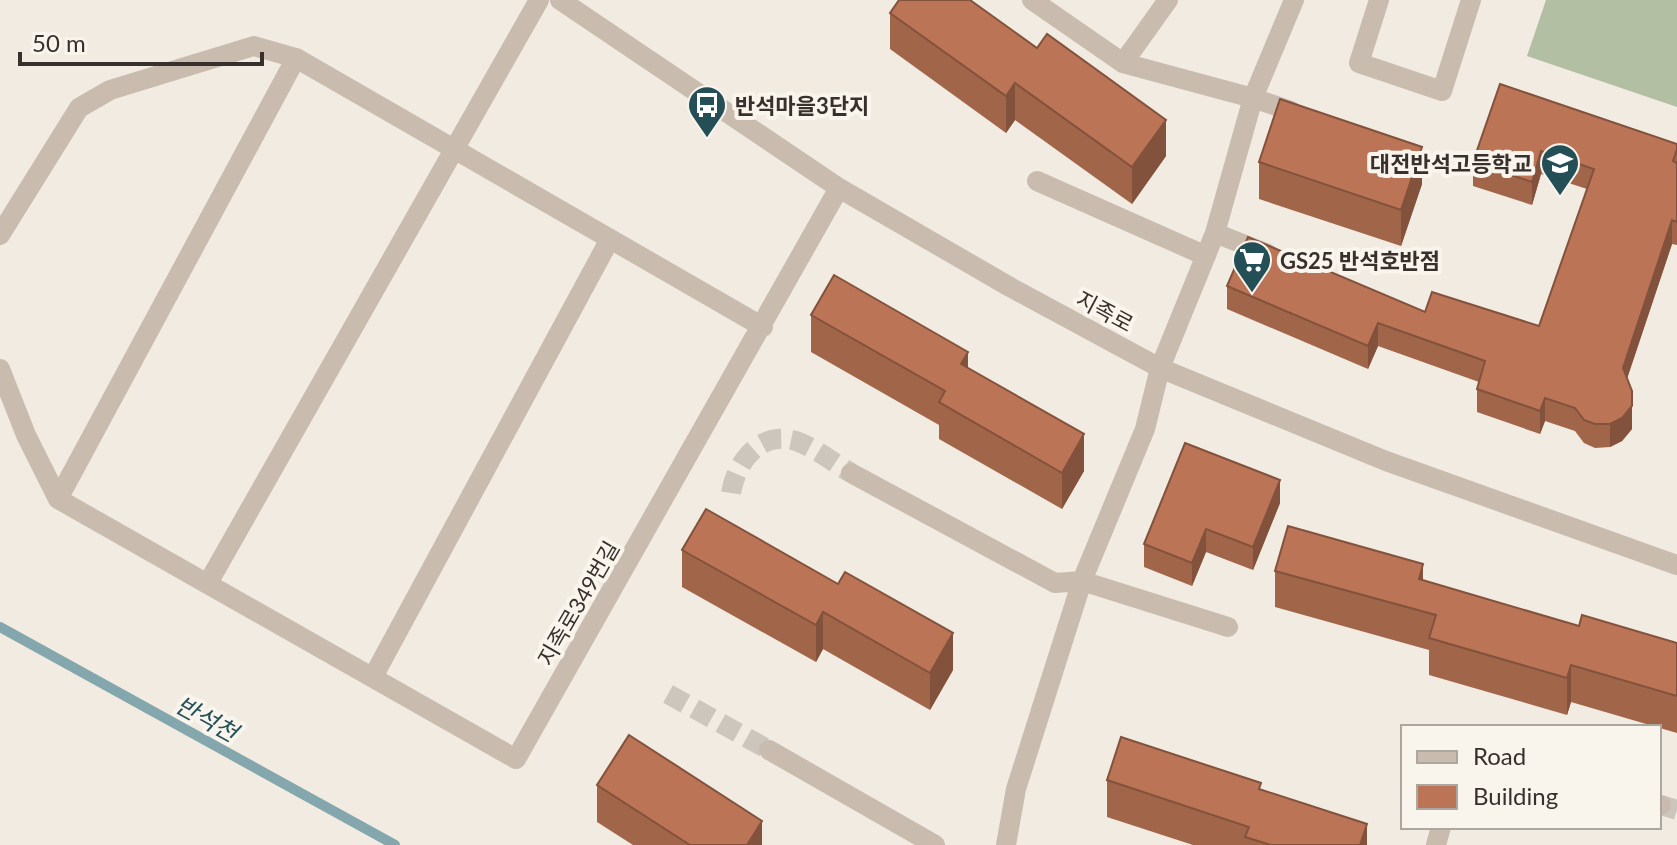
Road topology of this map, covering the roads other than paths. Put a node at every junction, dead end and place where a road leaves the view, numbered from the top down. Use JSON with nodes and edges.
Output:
{"nodes":[{"id":1,"x":539,"y":0,"type":"edge"},
{"id":2,"x":560,"y":0,"type":"edge"},
{"id":3,"x":1032,"y":0,"type":"edge"},
{"id":4,"x":1168,"y":0,"type":"edge"},
{"id":5,"x":1294,"y":0,"type":"edge"},
{"id":6,"x":1379,"y":0,"type":"edge"},
{"id":7,"x":1471,"y":0,"type":"edge"},
{"id":8,"x":296,"y":58,"type":"junction"},
{"id":9,"x":1123,"y":63,"type":"junction"},
{"id":10,"x":1253,"y":98,"type":"junction"},
{"id":11,"x":1291,"y":111,"type":"edge"},
{"id":12,"x":454,"y":149,"type":"junction"},
{"id":13,"x":1037,"y":181,"type":"dead end"},
{"id":14,"x":839,"y":188,"type":"junction"},
{"id":15,"x":1215,"y":233,"type":"junction"},
{"id":16,"x":0,"y":235,"type":"edge"},
{"id":17,"x":610,"y":239,"type":"junction"},
{"id":18,"x":1206,"y":256,"type":"junction"},
{"id":19,"x":1286,"y":260,"type":"edge"},
{"id":20,"x":763,"y":327,"type":"junction"},
{"id":21,"x":1160,"y":368,"type":"junction"},
{"id":22,"x":0,"y":369,"type":"edge"},
{"id":23,"x":851,"y":473,"type":"tunnel mouth"},
{"id":24,"x":58,"y":499,"type":"junction"},
{"id":25,"x":1677,"y":565,"type":"edge"},
{"id":26,"x":1082,"y":581,"type":"junction"},
{"id":27,"x":208,"y":583,"type":"junction"},
{"id":28,"x":1228,"y":627,"type":"dead end"},
{"id":29,"x":373,"y":677,"type":"junction"},
{"id":30,"x":769,"y":750,"type":"tunnel mouth"},
{"id":31,"x":935,"y":845,"type":"edge"},
{"id":32,"x":1006,"y":845,"type":"edge"}],
"edges":[{"from":1,"to":12,"type":"street"},
{"from":2,"to":14,"type":"street","name":"지족로"},
{"from":3,"to":9,"type":"street"},
{"from":4,"to":9,"type":"street"},
{"from":5,"to":10,"type":"street"},
{"from":6,"to":7,"type":"street"},
{"from":8,"to":12,"type":"street"},
{"from":8,"to":16,"type":"street"},
{"from":8,"to":24,"type":"street"},
{"from":9,"to":10,"type":"street"},
{"from":10,"to":11,"type":"street"},
{"from":10,"to":15,"type":"street"},
{"from":12,"to":17,"type":"street"},
{"from":12,"to":27,"type":"street"},
{"from":13,"to":18,"type":"street"},
{"from":14,"to":20,"type":"street","name":"지족로349번길"},
{"from":14,"to":21,"type":"street","name":"지족로"},
{"from":15,"to":18,"type":"street"},
{"from":15,"to":19,"type":"street"},
{"from":17,"to":20,"type":"street"},
{"from":17,"to":29,"type":"street"},
{"from":18,"to":21,"type":"street"},
{"from":20,"to":29,"type":"street","name":"지족로349번길"},
{"from":21,"to":25,"type":"street","name":"지족로"},
{"from":21,"to":26,"type":"street"},
{"from":22,"to":24,"type":"street"},
{"from":23,"to":26,"type":"street"},
{"from":24,"to":27,"type":"street","name":"지족로349번길"},
{"from":26,"to":28,"type":"street"},
{"from":26,"to":32,"type":"street"},
{"from":27,"to":29,"type":"street","name":"지족로349번길"},
{"from":30,"to":31,"type":"street"}]}
